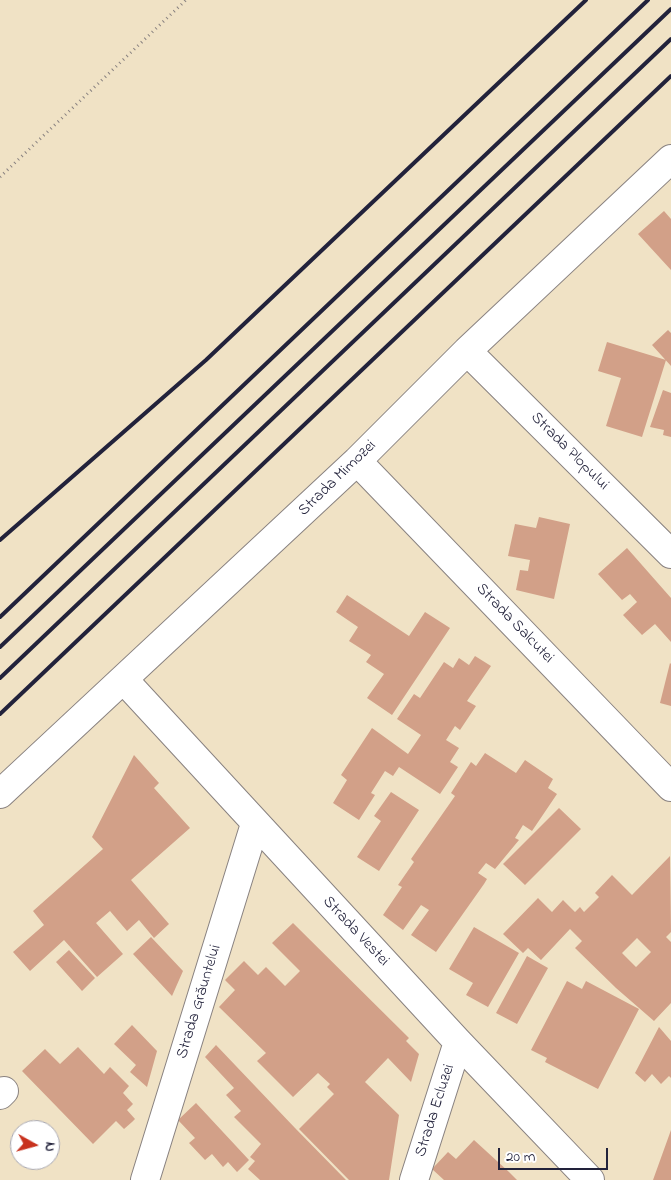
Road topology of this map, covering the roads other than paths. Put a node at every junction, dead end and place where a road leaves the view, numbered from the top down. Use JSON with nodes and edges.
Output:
{"nodes":[{"id":1,"x":671,"y":159,"type":"edge"},
{"id":2,"x":467,"y":350,"type":"junction"},
{"id":3,"x":357,"y":461,"type":"junction"},
{"id":4,"x":671,"y":554,"type":"edge"},
{"id":5,"x":124,"y":680,"type":"junction"},
{"id":6,"x":671,"y":787,"type":"edge"},
{"id":7,"x":0,"y":794,"type":"edge"},
{"id":8,"x":255,"y":824,"type":"junction"},
{"id":9,"x":458,"y":1042,"type":"junction"},
{"id":10,"x":145,"y":1180,"type":"edge"},
{"id":11,"x":414,"y":1180,"type":"edge"},
{"id":12,"x":590,"y":1180,"type":"edge"}],
"edges":[{"from":1,"to":2,"type":"street","name":"Strada Mimozei"},
{"from":2,"to":3,"type":"street","name":"Strada Mimozei"},
{"from":2,"to":4,"type":"street","name":"Strada Plopului"},
{"from":3,"to":5,"type":"street","name":"Strada Mimozei"},
{"from":3,"to":6,"type":"street","name":"Strada Salcutei"},
{"from":5,"to":7,"type":"street","name":"Strada Mimozei"},
{"from":5,"to":8,"type":"street","name":"Strada Vestei"},
{"from":8,"to":9,"type":"street","name":"Strada Vestei"},
{"from":8,"to":10,"type":"street","name":"Strada Grăuntelui"},
{"from":9,"to":11,"type":"street","name":"Strada Ecluzei"},
{"from":9,"to":12,"type":"street","name":"Strada Vestei"}]}
